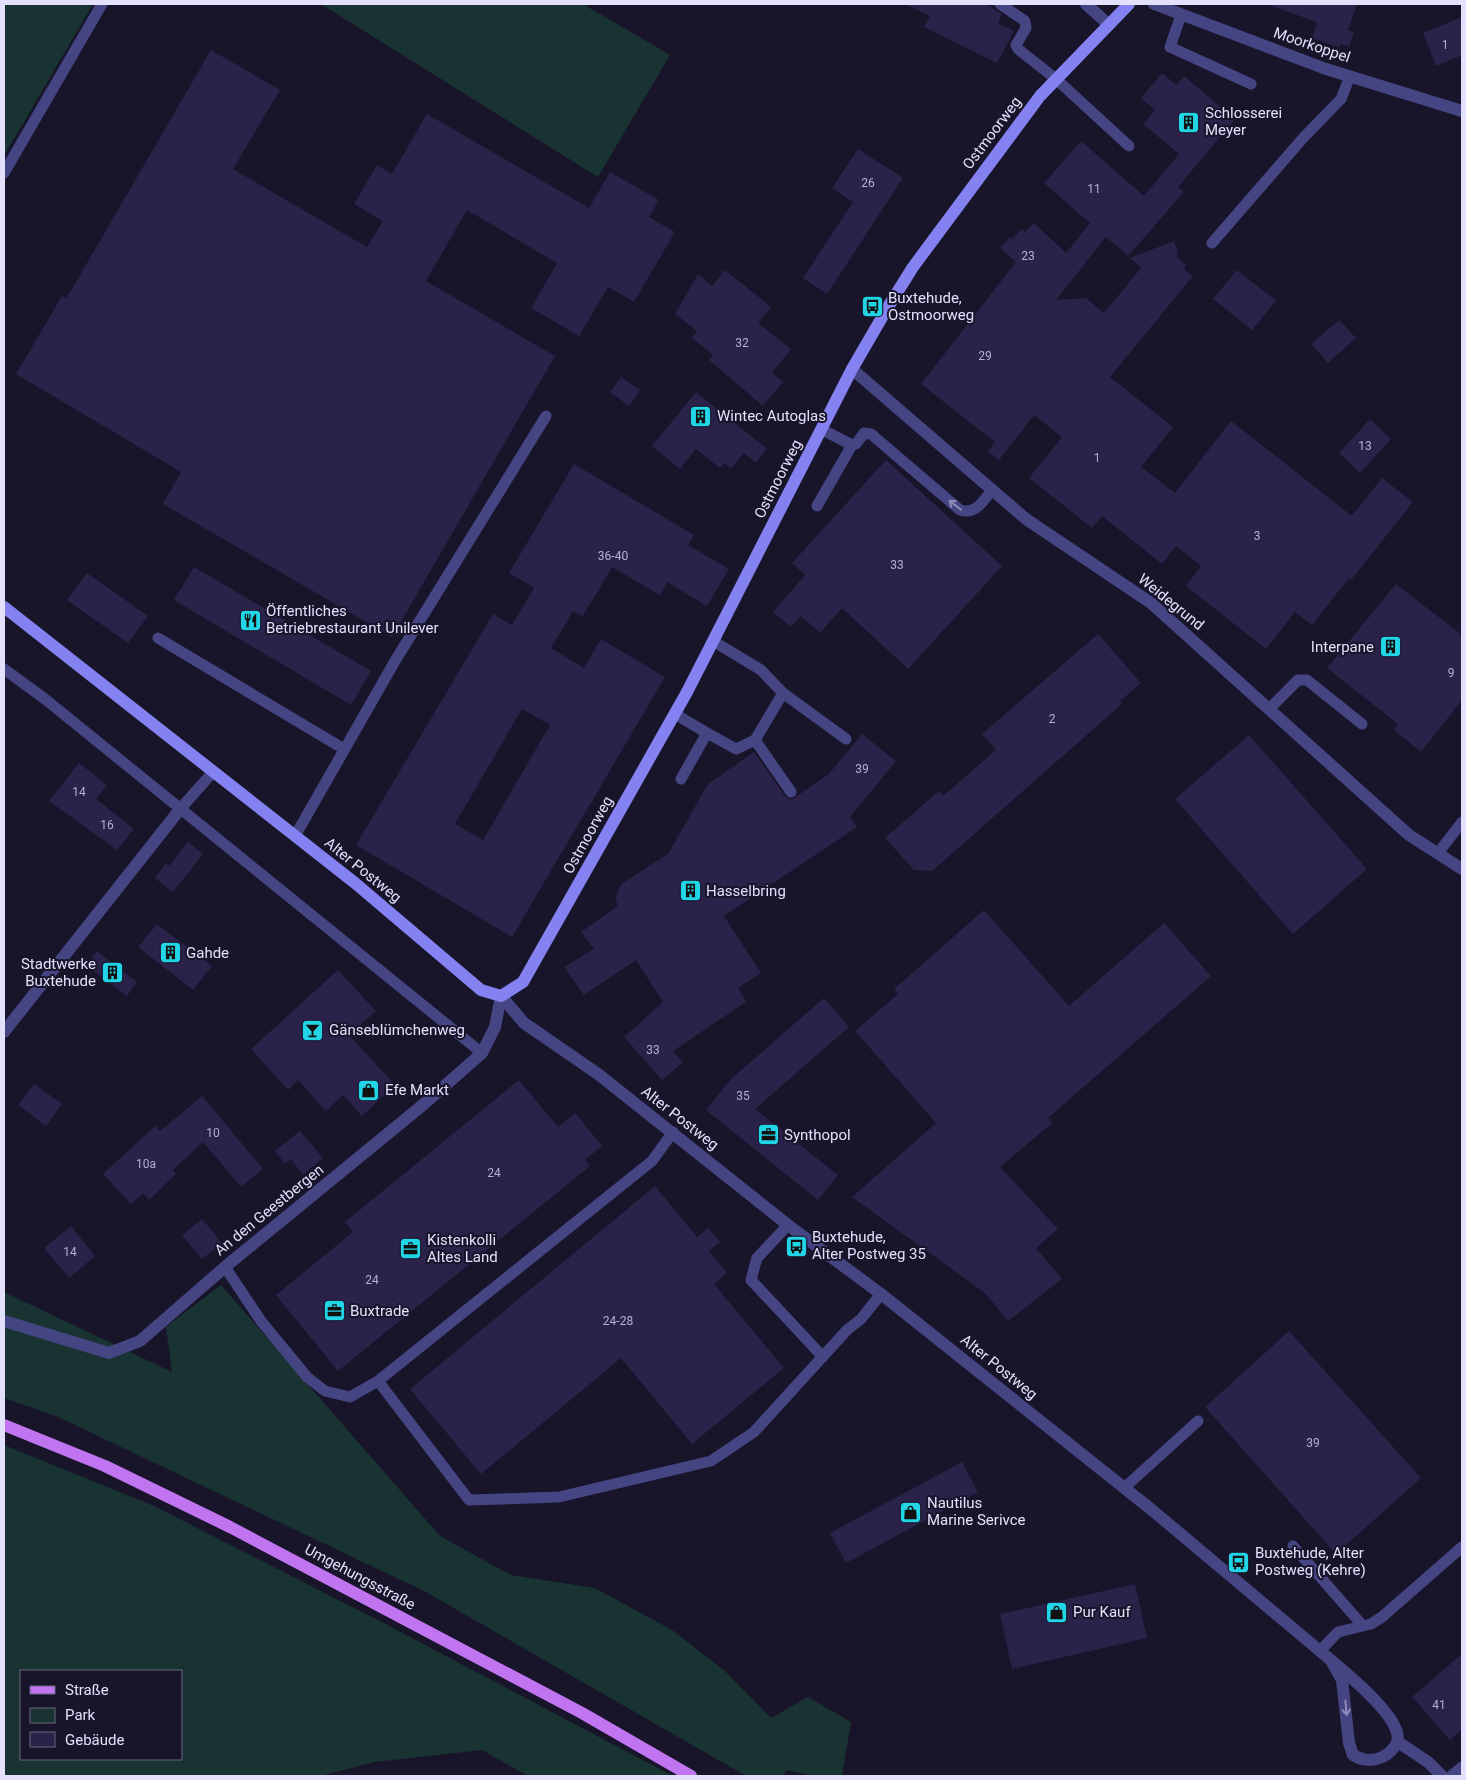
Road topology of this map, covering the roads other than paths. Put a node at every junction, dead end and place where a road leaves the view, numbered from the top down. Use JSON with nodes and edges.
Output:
{"nodes":[{"id":1,"x":102,"y":4,"type":"edge"},
{"id":2,"x":1000,"y":4,"type":"edge"},
{"id":3,"x":1086,"y":4,"type":"edge"},
{"id":4,"x":1128,"y":4,"type":"edge"},
{"id":5,"x":1154,"y":4,"type":"edge"},
{"id":6,"x":1181,"y":15,"type":"junction"},
{"id":7,"x":1108,"y":24,"type":"junction"},
{"id":8,"x":1350,"y":76,"type":"junction"},
{"id":9,"x":1056,"y":78,"type":"junction"},
{"id":10,"x":1251,"y":84,"type":"dead end"},
{"id":11,"x":1462,"y":111,"type":"edge"},
{"id":12,"x":1129,"y":146,"type":"dead end"},
{"id":13,"x":4,"y":173,"type":"edge"},
{"id":14,"x":1212,"y":243,"type":"dead end"},
{"id":15,"x":852,"y":369,"type":"junction"},
{"id":16,"x":546,"y":416,"type":"dead end"},
{"id":17,"x":821,"y":429,"type":"junction"},
{"id":18,"x":852,"y":445,"type":"junction"},
{"id":19,"x":992,"y":490,"type":"junction"},
{"id":20,"x":817,"y":506,"type":"dead end"},
{"id":21,"x":4,"y":607,"type":"edge"},
{"id":22,"x":158,"y":638,"type":"dead end"},
{"id":23,"x":713,"y":641,"type":"junction"},
{"id":24,"x":4,"y":669,"type":"edge"},
{"id":25,"x":783,"y":694,"type":"junction"},
{"id":26,"x":1269,"y":709,"type":"junction"},
{"id":27,"x":675,"y":714,"type":"junction"},
{"id":28,"x":1362,"y":724,"type":"dead end"},
{"id":29,"x":707,"y":733,"type":"junction"},
{"id":30,"x":846,"y":739,"type":"dead end"},
{"id":31,"x":755,"y":740,"type":"junction"},
{"id":32,"x":344,"y":749,"type":"junction"},
{"id":33,"x":213,"y":772,"type":"junction"},
{"id":34,"x":681,"y":779,"type":"dead end"},
{"id":35,"x":791,"y":792,"type":"dead end"},
{"id":36,"x":181,"y":808,"type":"junction"},
{"id":37,"x":1462,"y":822,"type":"edge"},
{"id":38,"x":295,"y":836,"type":"junction"},
{"id":39,"x":1438,"y":854,"type":"junction"},
{"id":40,"x":1462,"y":869,"type":"edge"},
{"id":41,"x":500,"y":996,"type":"junction"},
{"id":42,"x":4,"y":1032,"type":"edge"},
{"id":43,"x":482,"y":1052,"type":"junction"},
{"id":44,"x":673,"y":1132,"type":"junction"},
{"id":45,"x":788,"y":1225,"type":"junction"},
{"id":46,"x":225,"y":1267,"type":"junction"},
{"id":47,"x":881,"y":1294,"type":"junction"},
{"id":48,"x":4,"y":1321,"type":"edge"},
{"id":49,"x":823,"y":1357,"type":"junction"},
{"id":50,"x":378,"y":1382,"type":"junction"},
{"id":51,"x":1198,"y":1421,"type":"dead end"},
{"id":52,"x":4,"y":1425,"type":"edge"},
{"id":53,"x":1124,"y":1488,"type":"junction"},
{"id":54,"x":1294,"y":1546,"type":"dead end"},
{"id":55,"x":1462,"y":1547,"type":"edge"},
{"id":56,"x":1363,"y":1626,"type":"junction"},
{"id":57,"x":1320,"y":1652,"type":"junction"},
{"id":58,"x":1332,"y":1662,"type":"junction"},
{"id":59,"x":1398,"y":1742,"type":"junction"},
{"id":60,"x":1462,"y":1767,"type":"edge"},
{"id":61,"x":691,"y":1776,"type":"edge"},
{"id":62,"x":1442,"y":1776,"type":"edge"},
{"id":63,"x":1451,"y":1776,"type":"edge"}],
"edges":[{"from":1,"to":13,"type":"lane"},
{"from":2,"to":9,"type":"lane"},
{"from":3,"to":7,"type":"street"},
{"from":4,"to":7,"type":"street","name":"Ostmoorweg"},
{"from":5,"to":6,"type":"street","name":"Moorkoppel"},
{"from":6,"to":8,"type":"street","name":"Moorkoppel"},
{"from":6,"to":10,"type":"lane"},
{"from":7,"to":9,"type":"street","name":"Ostmoorweg"},
{"from":8,"to":11,"type":"street","name":"Moorkoppel"},
{"from":8,"to":14,"type":"lane"},
{"from":9,"to":12,"type":"lane"},
{"from":9,"to":15,"type":"street","name":"Ostmoorweg"},
{"from":15,"to":17,"type":"street","name":"Ostmoorweg"},
{"from":15,"to":19,"type":"street","name":"Weidegrund"},
{"from":16,"to":32,"type":"lane"},
{"from":17,"to":18,"type":"lane"},
{"from":17,"to":23,"type":"street","name":"Ostmoorweg"},
{"from":19,"to":18,"type":"lane","one_way":true},
{"from":18,"to":20,"type":"lane"},
{"from":19,"to":26,"type":"street","name":"Weidegrund"},
{"from":21,"to":33,"type":"street","name":"Alter Postweg"},
{"from":22,"to":32,"type":"lane"},
{"from":23,"to":25,"type":"lane"},
{"from":23,"to":27,"type":"street","name":"Ostmoorweg"},
{"from":24,"to":36,"type":"lane"},
{"from":25,"to":30,"type":"lane"},
{"from":25,"to":31,"type":"lane"},
{"from":26,"to":28,"type":"lane"},
{"from":26,"to":39,"type":"street","name":"Weidegrund"},
{"from":27,"to":29,"type":"lane"},
{"from":27,"to":41,"type":"street","name":"Ostmoorweg"},
{"from":29,"to":31,"type":"lane"},
{"from":29,"to":34,"type":"lane"},
{"from":31,"to":35,"type":"lane"},
{"from":32,"to":38,"type":"lane"},
{"from":33,"to":36,"type":"lane"},
{"from":33,"to":38,"type":"street","name":"Alter Postweg"},
{"from":36,"to":42,"type":"street"},
{"from":36,"to":43,"type":"lane"},
{"from":37,"to":39,"type":"lane"},
{"from":38,"to":41,"type":"street","name":"Alter Postweg"},
{"from":39,"to":40,"type":"street","name":"Weidegrund"},
{"from":41,"to":43,"type":"street","name":"An den Geestbergen"},
{"from":41,"to":44,"type":"street","name":"Alter Postweg"},
{"from":43,"to":46,"type":"street","name":"An den Geestbergen"},
{"from":44,"to":45,"type":"street","name":"Alter Postweg"},
{"from":44,"to":50,"type":"lane"},
{"from":45,"to":47,"type":"street","name":"Alter Postweg"},
{"from":45,"to":49,"type":"lane"},
{"from":46,"to":48,"type":"street","name":"An den Geestbergen"},
{"from":46,"to":50,"type":"lane"},
{"from":47,"to":49,"type":"lane"},
{"from":47,"to":53,"type":"street","name":"Alter Postweg"},
{"from":49,"to":50,"type":"lane"},
{"from":51,"to":53,"type":"lane"},
{"from":52,"to":61,"type":"main road","name":"Umgehungsstraße"},
{"from":53,"to":57,"type":"street","name":"Alter Postweg"},
{"from":54,"to":56,"type":"lane"},
{"from":55,"to":56,"type":"lane"},
{"from":56,"to":57,"type":"lane"},
{"from":57,"to":58,"type":"street","name":"Alter Postweg"},
{"from":58,"to":59,"type":"street","name":"Alter Postweg"},
{"from":58,"to":59,"type":"street","name":"Alter Postweg","one_way":true},
{"from":59,"to":62,"type":"street"},
{"from":60,"to":63,"type":"lane"}]}
